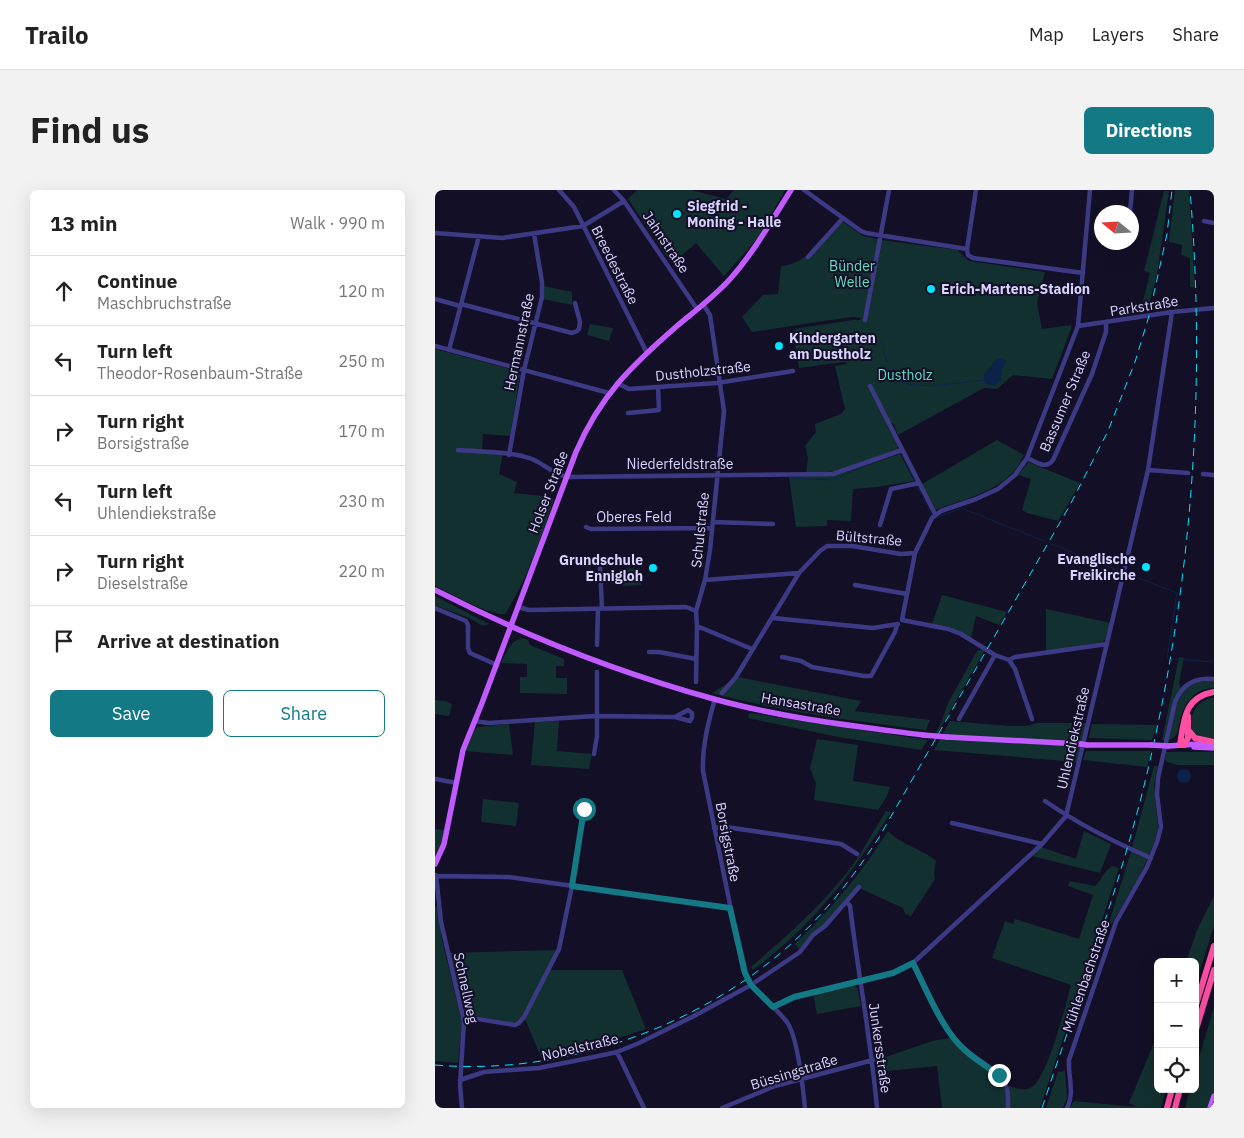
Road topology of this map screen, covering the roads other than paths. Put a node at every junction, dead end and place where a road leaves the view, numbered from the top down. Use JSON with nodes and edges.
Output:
{"nodes":[{"id":1,"x":559,"y":190,"type":"edge"},
{"id":2,"x":614,"y":190,"type":"edge"},
{"id":3,"x":791,"y":190,"type":"edge"},
{"id":4,"x":804,"y":190,"type":"edge"},
{"id":5,"x":889,"y":190,"type":"edge"},
{"id":6,"x":976,"y":190,"type":"edge"},
{"id":7,"x":1089,"y":190,"type":"edge"},
{"id":8,"x":1132,"y":190,"type":"edge"},
{"id":9,"x":624,"y":201,"type":"junction"},
{"id":10,"x":1131,"y":205,"type":"edge"},
{"id":11,"x":843,"y":218,"type":"junction"},
{"id":12,"x":1204,"y":221,"type":"dead end"},
{"id":13,"x":1214,"y":223,"type":"edge"},
{"id":14,"x":583,"y":226,"type":"junction"},
{"id":15,"x":435,"y":232,"type":"edge"},
{"id":16,"x":534,"y":234,"type":"junction"},
{"id":17,"x":479,"y":236,"type":"junction"},
{"id":18,"x":881,"y":236,"type":"junction"},
{"id":19,"x":967,"y":249,"type":"junction"},
{"id":20,"x":808,"y":257,"type":"dead end"},
{"id":21,"x":1083,"y":273,"type":"junction"},
{"id":22,"x":435,"y":300,"type":"edge"},
{"id":23,"x":575,"y":303,"type":"dead end"},
{"id":24,"x":703,"y":304,"type":"junction"},
{"id":25,"x":461,"y":305,"type":"junction"},
{"id":26,"x":1214,"y":308,"type":"edge"},
{"id":27,"x":697,"y":309,"type":"junction"},
{"id":28,"x":1172,"y":312,"type":"junction"},
{"id":29,"x":865,"y":320,"type":"dead end"},
{"id":30,"x":1106,"y":323,"type":"junction"},
{"id":31,"x":536,"y":324,"type":"junction"},
{"id":32,"x":1078,"y":326,"type":"junction"},
{"id":33,"x":435,"y":346,"type":"edge"},
{"id":34,"x":449,"y":350,"type":"junction"},
{"id":35,"x":647,"y":353,"type":"junction"},
{"id":36,"x":523,"y":370,"type":"junction"},
{"id":37,"x":793,"y":371,"type":"dead end"},
{"id":38,"x":720,"y":382,"type":"junction"},
{"id":39,"x":617,"y":383,"type":"junction"},
{"id":40,"x":871,"y":386,"type":"dead end"},
{"id":41,"x":658,"y":387,"type":"junction"},
{"id":42,"x":609,"y":393,"type":"junction"},
{"id":43,"x":628,"y":413,"type":"dead end"},
{"id":44,"x":458,"y":450,"type":"dead end"},
{"id":45,"x":902,"y":450,"type":"junction"},
{"id":46,"x":509,"y":455,"type":"junction"},
{"id":47,"x":1027,"y":458,"type":"junction"},
{"id":48,"x":1148,"y":470,"type":"junction"},
{"id":49,"x":1188,"y":473,"type":"dead end"},
{"id":50,"x":1203,"y":474,"type":"dead end"},
{"id":51,"x":717,"y":475,"type":"junction"},
{"id":52,"x":1214,"y":475,"type":"edge"},
{"id":53,"x":567,"y":476,"type":"junction"},
{"id":54,"x":919,"y":482,"type":"junction"},
{"id":55,"x":935,"y":514,"type":"junction"},
{"id":56,"x":713,"y":522,"type":"junction"},
{"id":57,"x":773,"y":524,"type":"dead end"},
{"id":58,"x":880,"y":525,"type":"dead end"},
{"id":59,"x":585,"y":527,"type":"dead end"},
{"id":60,"x":712,"y":528,"type":"junction"},
{"id":61,"x":915,"y":553,"type":"junction"},
{"id":62,"x":600,"y":566,"type":"dead end"},
{"id":63,"x":799,"y":573,"type":"junction"},
{"id":64,"x":705,"y":580,"type":"junction"},
{"id":65,"x":855,"y":585,"type":"dead end"},
{"id":66,"x":435,"y":590,"type":"edge"},
{"id":67,"x":907,"y":594,"type":"junction"},
{"id":68,"x":518,"y":607,"type":"junction"},
{"id":69,"x":435,"y":608,"type":"edge"},
{"id":70,"x":600,"y":609,"type":"junction"},
{"id":71,"x":696,"y":611,"type":"junction"},
{"id":72,"x":773,"y":618,"type":"junction"},
{"id":73,"x":902,"y":620,"type":"junction"},
{"id":74,"x":697,"y":624,"type":"junction"},
{"id":75,"x":897,"y":625,"type":"junction"},
{"id":76,"x":510,"y":627,"type":"junction"},
{"id":77,"x":597,"y":644,"type":"dead end"},
{"id":78,"x":1107,"y":644,"type":"junction"},
{"id":79,"x":752,"y":649,"type":"junction"},
{"id":80,"x":649,"y":652,"type":"dead end"},
{"id":81,"x":995,"y":656,"type":"junction"},
{"id":82,"x":782,"y":657,"type":"dead end"},
{"id":83,"x":695,"y":659,"type":"junction"},
{"id":84,"x":1009,"y":660,"type":"junction"},
{"id":85,"x":497,"y":665,"type":"junction"},
{"id":86,"x":597,"y":672,"type":"dead end"},
{"id":87,"x":1214,"y":679,"type":"edge"},
{"id":88,"x":696,"y":682,"type":"dead end"},
{"id":89,"x":1214,"y":693,"type":"edge"},
{"id":90,"x":722,"y":694,"type":"dead end"},
{"id":91,"x":715,"y":699,"type":"junction"},
{"id":92,"x":595,"y":716,"type":"junction"},
{"id":93,"x":675,"y":716,"type":"dead end"},
{"id":94,"x":959,"y":719,"type":"dead end"},
{"id":95,"x":1032,"y":719,"type":"dead end"},
{"id":96,"x":474,"y":721,"type":"junction"},
{"id":97,"x":1189,"y":731,"type":"junction"},
{"id":98,"x":1214,"y":743,"type":"edge"},
{"id":99,"x":1182,"y":746,"type":"junction"},
{"id":100,"x":1214,"y":748,"type":"edge"},
{"id":101,"x":594,"y":754,"type":"dead end"},
{"id":102,"x":435,"y":778,"type":"edge"},
{"id":103,"x":457,"y":783,"type":"junction"},
{"id":104,"x":1045,"y":801,"type":"dead end"},
{"id":105,"x":584,"y":809,"type":"dead end"},
{"id":106,"x":1067,"y":816,"type":"junction"},
{"id":107,"x":952,"y":824,"type":"dead end"},
{"id":108,"x":714,"y":828,"type":"junction"},
{"id":109,"x":1042,"y":844,"type":"junction"},
{"id":110,"x":857,"y":854,"type":"dead end"},
{"id":111,"x":1151,"y":858,"type":"junction"},
{"id":112,"x":435,"y":864,"type":"edge"},
{"id":113,"x":436,"y":875,"type":"edge"},
{"id":114,"x":572,"y":886,"type":"junction"},
{"id":115,"x":859,"y":887,"type":"dead end"},
{"id":116,"x":847,"y":902,"type":"junction"},
{"id":117,"x":730,"y":908,"type":"junction"},
{"id":118,"x":1214,"y":946,"type":"edge"},
{"id":119,"x":913,"y":963,"type":"junction"},
{"id":120,"x":1214,"y":970,"type":"edge"},
{"id":121,"x":859,"y":981,"type":"junction"},
{"id":122,"x":751,"y":985,"type":"junction"},
{"id":123,"x":1197,"y":1003,"type":"edge"},
{"id":124,"x":773,"y":1007,"type":"junction"},
{"id":125,"x":463,"y":1019,"type":"junction"},
{"id":126,"x":1199,"y":1020,"type":"edge"},
{"id":127,"x":617,"y":1052,"type":"junction"},
{"id":128,"x":873,"y":1060,"type":"junction"},
{"id":129,"x":802,"y":1078,"type":"junction"},
{"id":130,"x":460,"y":1080,"type":"junction"},
{"id":131,"x":1171,"y":1093,"type":"edge"},
{"id":132,"x":1179,"y":1093,"type":"edge"},
{"id":133,"x":1214,"y":1096,"type":"edge"},
{"id":134,"x":462,"y":1108,"type":"edge"},
{"id":135,"x":644,"y":1108,"type":"edge"},
{"id":136,"x":722,"y":1108,"type":"edge"},
{"id":137,"x":805,"y":1108,"type":"edge"},
{"id":138,"x":877,"y":1108,"type":"edge"},
{"id":139,"x":1008,"y":1108,"type":"edge"},
{"id":140,"x":1067,"y":1108,"type":"edge"},
{"id":141,"x":1167,"y":1108,"type":"edge"},
{"id":142,"x":1175,"y":1108,"type":"edge"},
{"id":143,"x":1210,"y":1108,"type":"edge"}],
"edges":[{"from":1,"to":14,"type":"street","name":"Breedestraße"},
{"from":2,"to":9,"type":"street","name":"Jahnstraße"},
{"from":3,"to":24,"type":"main road","name":"Holser Straße"},
{"from":4,"to":11,"type":"street"},
{"from":5,"to":18,"type":"street"},
{"from":6,"to":19,"type":"street"},
{"from":7,"to":21,"type":"street"},
{"from":8,"to":10,"type":"street"},
{"from":9,"to":14,"type":"street"},
{"from":9,"to":27,"type":"street","name":"Jahnstraße"},
{"from":11,"to":18,"type":"street"},
{"from":11,"to":20,"type":"street"},
{"from":12,"to":13,"type":"street"},
{"from":14,"to":16,"type":"street"},
{"from":14,"to":35,"type":"street","name":"Breedestraße"},
{"from":15,"to":17,"type":"street"},
{"from":16,"to":17,"type":"street"},
{"from":16,"to":31,"type":"street","name":"Hermannstraße"},
{"from":17,"to":25,"type":"street"},
{"from":18,"to":19,"type":"street"},
{"from":18,"to":29,"type":"street"},
{"from":19,"to":21,"type":"street"},
{"from":21,"to":32,"type":"street"},
{"from":22,"to":25,"type":"street"},
{"from":23,"to":31,"type":"street"},
{"from":24,"to":27,"type":"main road","name":"Holser Straße"},
{"from":24,"to":38,"type":"street","name":"Schulstraße"},
{"from":25,"to":31,"type":"street"},
{"from":25,"to":34,"type":"street"},
{"from":26,"to":28,"type":"street","name":"Parkstraße"},
{"from":27,"to":35,"type":"main road","name":"Holser Straße"},
{"from":28,"to":30,"type":"street","name":"Parkstraße"},
{"from":28,"to":48,"type":"street","name":"Uhlendiekstraße"},
{"from":30,"to":32,"type":"street","name":"Parkstraße"},
{"from":30,"to":47,"type":"street","name":"Bassumer Straße"},
{"from":31,"to":36,"type":"street","name":"Hermannstraße"},
{"from":32,"to":47,"type":"street"},
{"from":33,"to":34,"type":"street"},
{"from":34,"to":36,"type":"street"},
{"from":35,"to":39,"type":"main road","name":"Holser Straße"},
{"from":36,"to":42,"type":"street"},
{"from":36,"to":46,"type":"street","name":"Hermannstraße"},
{"from":37,"to":38,"type":"street","name":"Dustholzstraße"},
{"from":38,"to":41,"type":"street","name":"Dustholzstraße"},
{"from":38,"to":51,"type":"street","name":"Schulstraße"},
{"from":39,"to":41,"type":"street","name":"Dustholzstraße"},
{"from":39,"to":42,"type":"main road","name":"Holser Straße"},
{"from":40,"to":45,"type":"street"},
{"from":41,"to":43,"type":"street"},
{"from":42,"to":53,"type":"main road","name":"Holser Straße"},
{"from":44,"to":46,"type":"street","name":"Niederfeldstraße"},
{"from":45,"to":51,"type":"street","name":"Niederfeldstraße"},
{"from":45,"to":54,"type":"street"},
{"from":46,"to":53,"type":"street","name":"Niederfeldstraße"},
{"from":47,"to":55,"type":"street"},
{"from":48,"to":49,"type":"street"},
{"from":48,"to":78,"type":"street","name":"Uhlendiekstraße"},
{"from":50,"to":52,"type":"street"},
{"from":51,"to":53,"type":"street","name":"Niederfeldstraße"},
{"from":51,"to":56,"type":"street","name":"Schulstraße"},
{"from":53,"to":68,"type":"main road","name":"Holser Straße"},
{"from":54,"to":55,"type":"street"},
{"from":54,"to":58,"type":"street"},
{"from":55,"to":61,"type":"street","name":"Bültstraße"},
{"from":56,"to":57,"type":"street"},
{"from":56,"to":60,"type":"street","name":"Schulstraße"},
{"from":59,"to":60,"type":"street","name":"Oberes Feld"},
{"from":60,"to":64,"type":"street","name":"Schulstraße"},
{"from":61,"to":63,"type":"street","name":"Bültstraße"},
{"from":61,"to":67,"type":"street"},
{"from":62,"to":70,"type":"street"},
{"from":63,"to":64,"type":"street"},
{"from":63,"to":72,"type":"street","name":"Bültstraße"},
{"from":64,"to":71,"type":"street","name":"Schulstraße"},
{"from":65,"to":67,"type":"street"},
{"from":66,"to":76,"type":"main road","name":"Hansastraße"},
{"from":67,"to":73,"type":"street"},
{"from":68,"to":70,"type":"street"},
{"from":68,"to":76,"type":"main road","name":"Holser Straße"},
{"from":69,"to":85,"type":"street"},
{"from":70,"to":71,"type":"street"},
{"from":70,"to":77,"type":"street"},
{"from":71,"to":74,"type":"street","name":"Schulstraße"},
{"from":72,"to":75,"type":"street"},
{"from":72,"to":79,"type":"street","name":"Bültstraße"},
{"from":73,"to":75,"type":"street"},
{"from":73,"to":81,"type":"street"},
{"from":74,"to":79,"type":"street"},
{"from":74,"to":83,"type":"street","name":"Schulstraße"},
{"from":75,"to":82,"type":"street"},
{"from":76,"to":85,"type":"main road","name":"Holser Straße"},
{"from":76,"to":91,"type":"main road","name":"Hansastraße"},
{"from":78,"to":84,"type":"street"},
{"from":78,"to":106,"type":"street","name":"Uhlendiekstraße"},
{"from":79,"to":90,"type":"street","name":"Bültstraße"},
{"from":80,"to":83,"type":"street"},
{"from":81,"to":84,"type":"street"},
{"from":81,"to":94,"type":"street"},
{"from":83,"to":88,"type":"street","name":"Schulstraße"},
{"from":84,"to":95,"type":"street"},
{"from":85,"to":96,"type":"main road","name":"Holser Straße"},
{"from":86,"to":92,"type":"street"},
{"from":87,"to":111,"type":"street","name":"Mühlenbachstraße"},
{"from":89,"to":97,"type":"highway"},
{"from":89,"to":99,"type":"highway"},
{"from":91,"to":99,"type":"main road","name":"Hansastraße","bridge":true},
{"from":91,"to":108,"type":"street","name":"Borsigstraße"},
{"from":92,"to":93,"type":"street"},
{"from":92,"to":96,"type":"street"},
{"from":92,"to":101,"type":"street"},
{"from":96,"to":103,"type":"main road","name":"Holser Straße"},
{"from":97,"to":98,"type":"highway"},
{"from":97,"to":99,"type":"highway"},
{"from":98,"to":99,"type":"main road","name":"Hansastraße"},
{"from":99,"to":100,"type":"main road","name":"Hansastraße"},
{"from":102,"to":103,"type":"street"},
{"from":103,"to":112,"type":"main road","name":"Holser Straße"},
{"from":104,"to":106,"type":"street"},
{"from":105,"to":114,"type":"street"},
{"from":106,"to":109,"type":"street","name":"Uhlendiekstraße"},
{"from":106,"to":111,"type":"street"},
{"from":107,"to":109,"type":"street"},
{"from":108,"to":110,"type":"street"},
{"from":108,"to":117,"type":"street","name":"Borsigstraße"},
{"from":109,"to":119,"type":"street","name":"Uhlendiekstraße"},
{"from":111,"to":140,"type":"street","name":"Mühlenbachstraße"},
{"from":113,"to":114,"type":"street"},
{"from":113,"to":125,"type":"street","name":"Schnellweg"},
{"from":114,"to":117,"type":"street"},
{"from":114,"to":125,"type":"street"},
{"from":115,"to":116,"type":"street","name":"Nobelstraße"},
{"from":116,"to":121,"type":"street","name":"Junkersstraße"},
{"from":116,"to":122,"type":"street","name":"Nobelstraße"},
{"from":117,"to":122,"type":"street","name":"Borsigstraße"},
{"from":118,"to":123,"type":"highway"},
{"from":119,"to":121,"type":"street","name":"Uhlendiekstraße"},
{"from":119,"to":139,"type":"street"},
{"from":120,"to":126,"type":"highway"},
{"from":121,"to":124,"type":"street","name":"Uhlendiekstraße"},
{"from":121,"to":128,"type":"street","name":"Junkersstraße"},
{"from":122,"to":124,"type":"street","name":"Borsigstraße"},
{"from":122,"to":127,"type":"street","name":"Nobelstraße"},
{"from":124,"to":129,"type":"street","name":"Borsigstraße"},
{"from":125,"to":130,"type":"street","name":"Schnellweg"},
{"from":127,"to":130,"type":"street","name":"Nobelstraße"},
{"from":127,"to":135,"type":"street"},
{"from":128,"to":129,"type":"street","name":"Büssingstraße"},
{"from":128,"to":138,"type":"street","name":"Junkersstraße"},
{"from":129,"to":136,"type":"street","name":"Büssingstraße"},
{"from":129,"to":137,"type":"street","name":"Borsigstraße"},
{"from":130,"to":134,"type":"street","name":"Schnellweg"},
{"from":131,"to":141,"type":"highway"},
{"from":132,"to":142,"type":"highway"},
{"from":133,"to":143,"type":"main road"}]}
